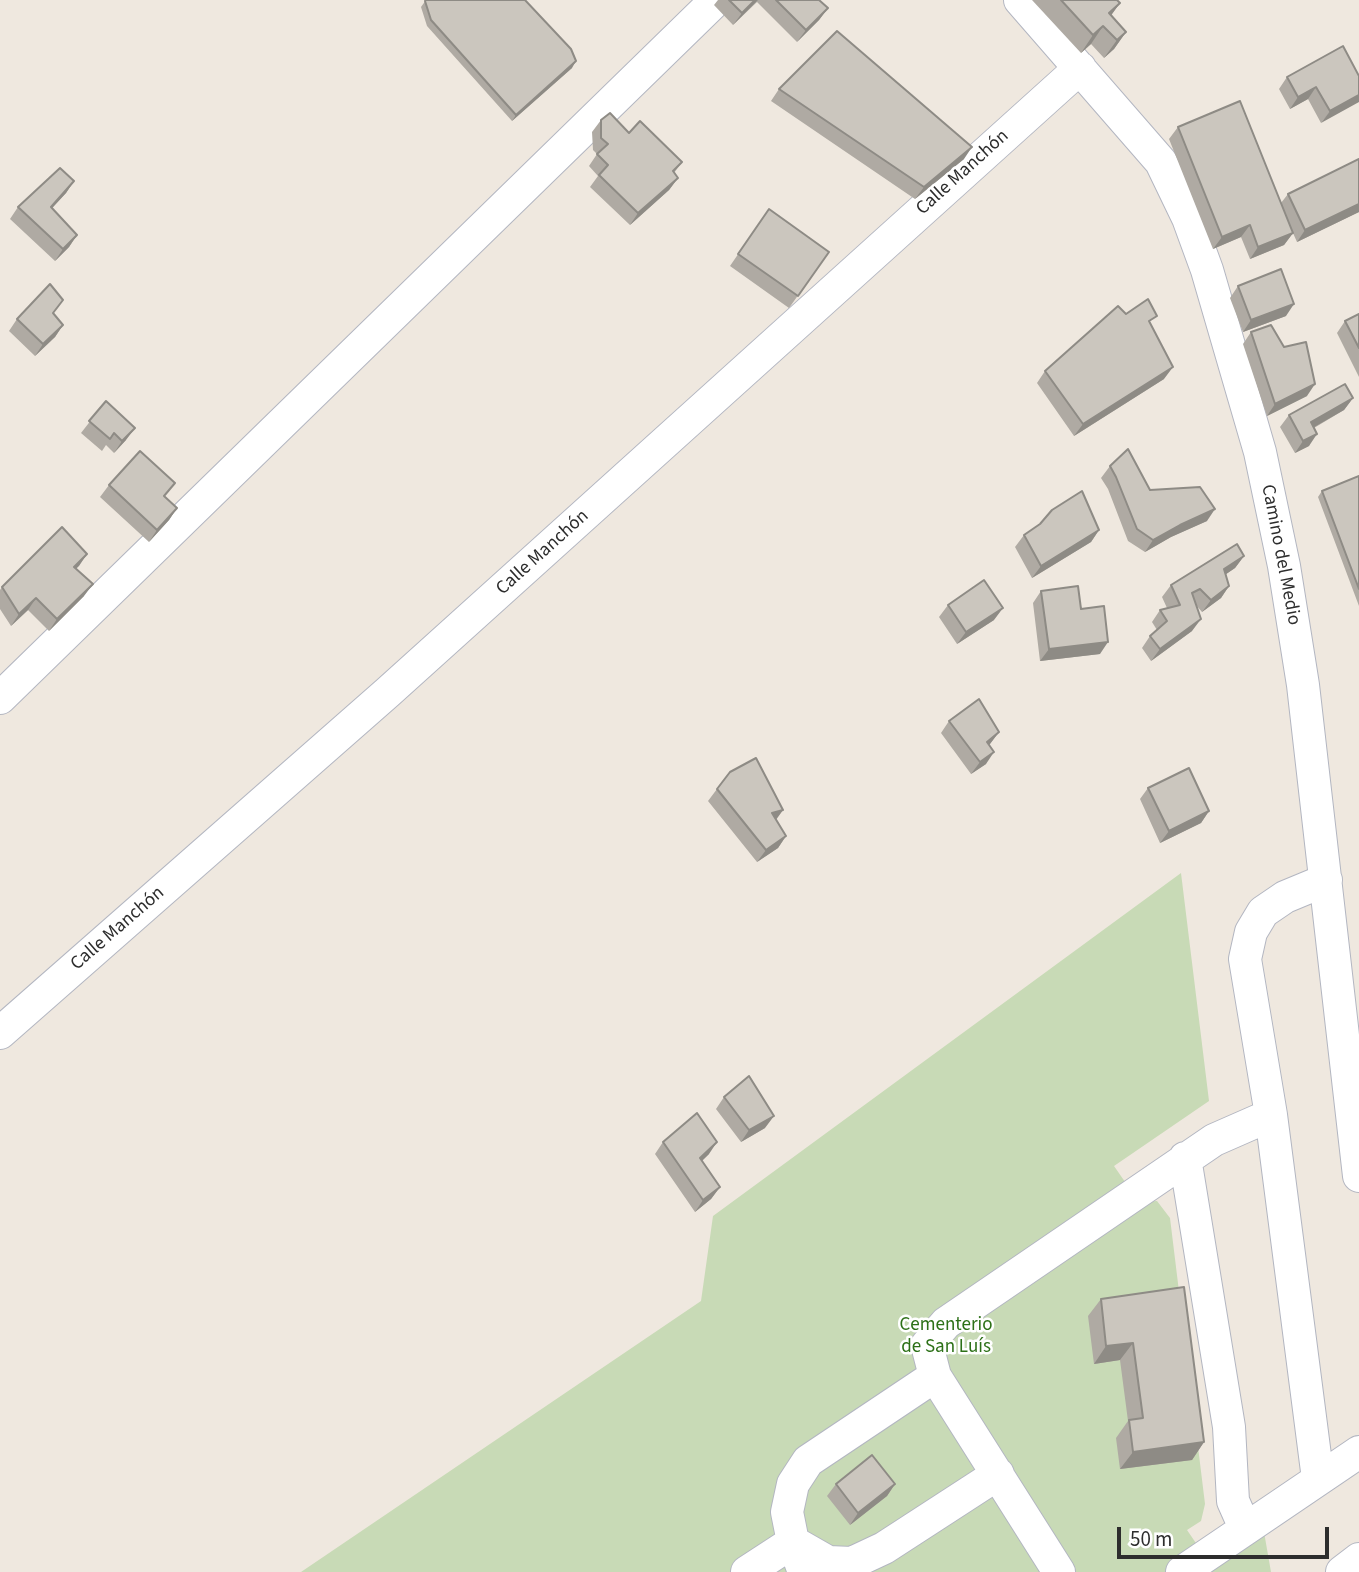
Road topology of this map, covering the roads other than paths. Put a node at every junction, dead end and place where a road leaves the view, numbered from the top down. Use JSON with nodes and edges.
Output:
{"nodes":[{"id":1,"x":716,"y":0,"type":"edge"},
{"id":2,"x":1020,"y":0,"type":"edge"},
{"id":3,"x":1080,"y":68,"type":"junction"},
{"id":4,"x":0,"y":698,"type":"edge"},
{"id":5,"x":1326,"y":880,"type":"junction"},
{"id":6,"x":0,"y":1032,"type":"edge"},
{"id":7,"x":1271,"y":1115,"type":"junction"},
{"id":8,"x":1185,"y":1158,"type":"junction"},
{"id":9,"x":1359,"y":1176,"type":"edge"},
{"id":10,"x":935,"y":1376,"type":"junction"},
{"id":11,"x":1359,"y":1452,"type":"edge"},
{"id":12,"x":998,"y":1474,"type":"junction"},
{"id":13,"x":1318,"y":1479,"type":"junction"},
{"id":14,"x":1245,"y":1528,"type":"junction"},
{"id":15,"x":793,"y":1542,"type":"junction"},
{"id":16,"x":1359,"y":1559,"type":"edge"},
{"id":17,"x":747,"y":1572,"type":"edge"},
{"id":18,"x":804,"y":1572,"type":"edge"},
{"id":19,"x":1059,"y":1572,"type":"edge"},
{"id":20,"x":1182,"y":1572,"type":"edge"},
{"id":21,"x":1342,"y":1572,"type":"edge"}],
"edges":[{"from":1,"to":4,"type":"street"},
{"from":2,"to":3,"type":"street","name":"Camino del Medio"},
{"from":3,"to":5,"type":"street","name":"Camino del Medio"},
{"from":3,"to":6,"type":"street","name":"Calle Manchón"},
{"from":5,"to":7,"type":"street"},
{"from":5,"to":9,"type":"street","name":"Camino del Medio"},
{"from":7,"to":8,"type":"street"},
{"from":7,"to":13,"type":"street"},
{"from":8,"to":10,"type":"street"},
{"from":8,"to":14,"type":"street"},
{"from":10,"to":12,"type":"street"},
{"from":10,"to":15,"type":"street"},
{"from":11,"to":13,"type":"street"},
{"from":12,"to":15,"type":"street"},
{"from":12,"to":19,"type":"street"},
{"from":13,"to":14,"type":"street"},
{"from":14,"to":20,"type":"street"},
{"from":15,"to":17,"type":"street"},
{"from":15,"to":18,"type":"street"},
{"from":16,"to":21,"type":"street"}]}
